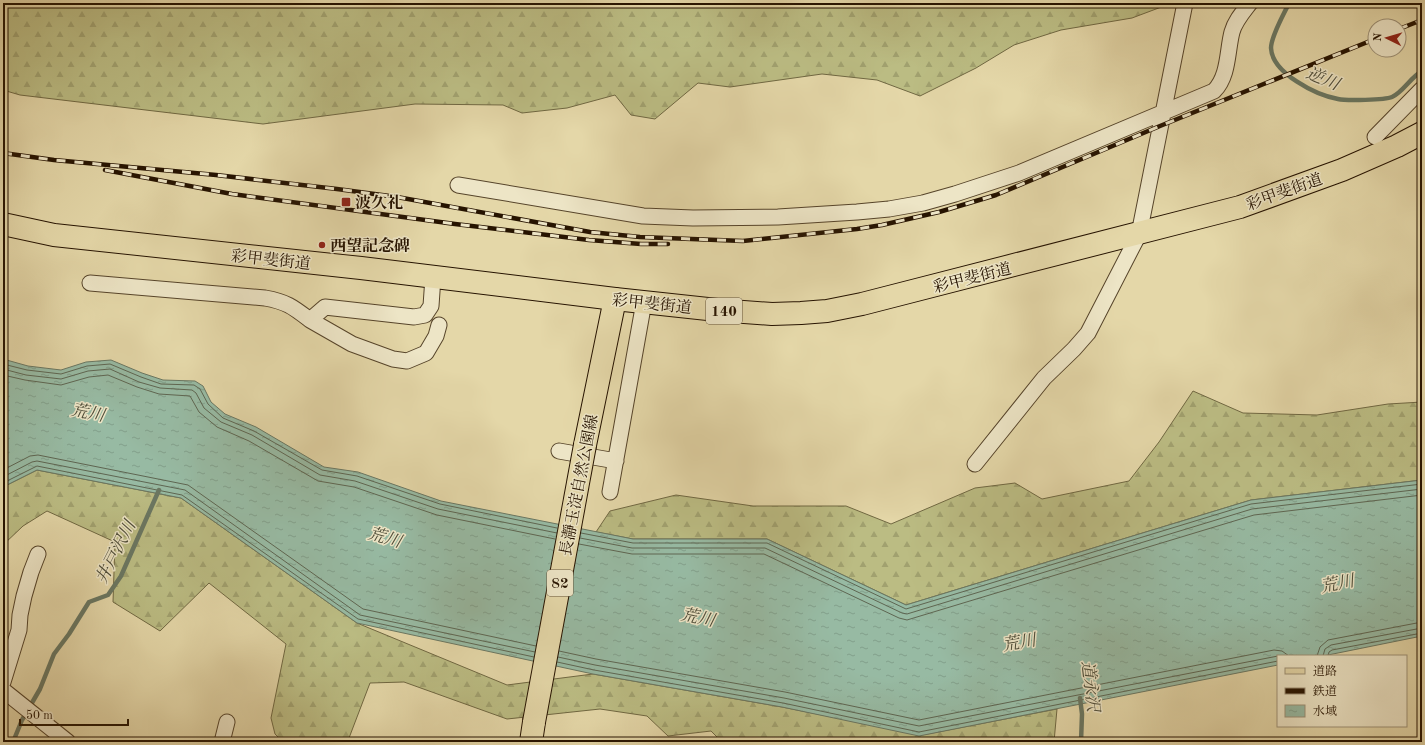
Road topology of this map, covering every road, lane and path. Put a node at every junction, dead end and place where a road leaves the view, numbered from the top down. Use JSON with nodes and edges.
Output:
{"nodes":[{"id":1,"x":1186,"y":3,"type":"edge"},
{"id":2,"x":1250,"y":3,"type":"edge"},
{"id":3,"x":1422,"y":89,"type":"edge"},
{"id":4,"x":1162,"y":113,"type":"junction"},
{"id":5,"x":1422,"y":132,"type":"edge"},
{"id":6,"x":1375,"y":137,"type":"dead end"},
{"id":7,"x":458,"y":185,"type":"dead end"},
{"id":8,"x":3,"y":224,"type":"edge"},
{"id":9,"x":1139,"y":234,"type":"junction"},
{"id":10,"x":433,"y":277,"type":"junction"},
{"id":11,"x":90,"y":284,"type":"dead end"},
{"id":12,"x":615,"y":299,"type":"junction"},
{"id":13,"x":644,"y":302,"type":"junction"},
{"id":14,"x":310,"y":320,"type":"junction"},
{"id":15,"x":439,"y":325,"type":"dead end"},
{"id":16,"x":559,"y":451,"type":"dead end"},
{"id":17,"x":616,"y":461,"type":"junction"},
{"id":18,"x":975,"y":464,"type":"dead end"},
{"id":19,"x":610,"y":492,"type":"dead end"},
{"id":20,"x":38,"y":554,"type":"dead end"},
{"id":21,"x":3,"y":682,"type":"edge"},
{"id":22,"x":3,"y":690,"type":"edge"},
{"id":23,"x":227,"y":722,"type":"dead end"},
{"id":24,"x":532,"y":732,"type":"edge"},
{"id":25,"x":68,"y":742,"type":"edge"},
{"id":26,"x":222,"y":742,"type":"edge"}],
"edges":[{"from":1,"to":4,"type":"street"},
{"from":2,"to":4,"type":"street"},
{"from":3,"to":6,"type":"street"},
{"from":4,"to":7,"type":"street"},
{"from":4,"to":9,"type":"street"},
{"from":5,"to":9,"type":"main road","name":"彩甲斐街道","number":"140"},
{"from":8,"to":10,"type":"main road","name":"彩甲斐街道","number":"140"},
{"from":9,"to":13,"type":"main road","name":"彩甲斐街道","number":"140"},
{"from":9,"to":18,"type":"street"},
{"from":10,"to":12,"type":"main road","name":"彩甲斐街道","number":"140"},
{"from":10,"to":14,"type":"street"},
{"from":11,"to":14,"type":"street"},
{"from":12,"to":13,"type":"main road","name":"彩甲斐街道","number":"140"},
{"from":12,"to":24,"type":"main road","name":"長瀞玉淀自然公園線","number":"82","bridge":true},
{"from":13,"to":17,"type":"street"},
{"from":14,"to":15,"type":"street"},
{"from":16,"to":17,"type":"street"},
{"from":17,"to":19,"type":"street"},
{"from":20,"to":21,"type":"street"},
{"from":22,"to":25,"type":"street"},
{"from":23,"to":26,"type":"street"}]}
